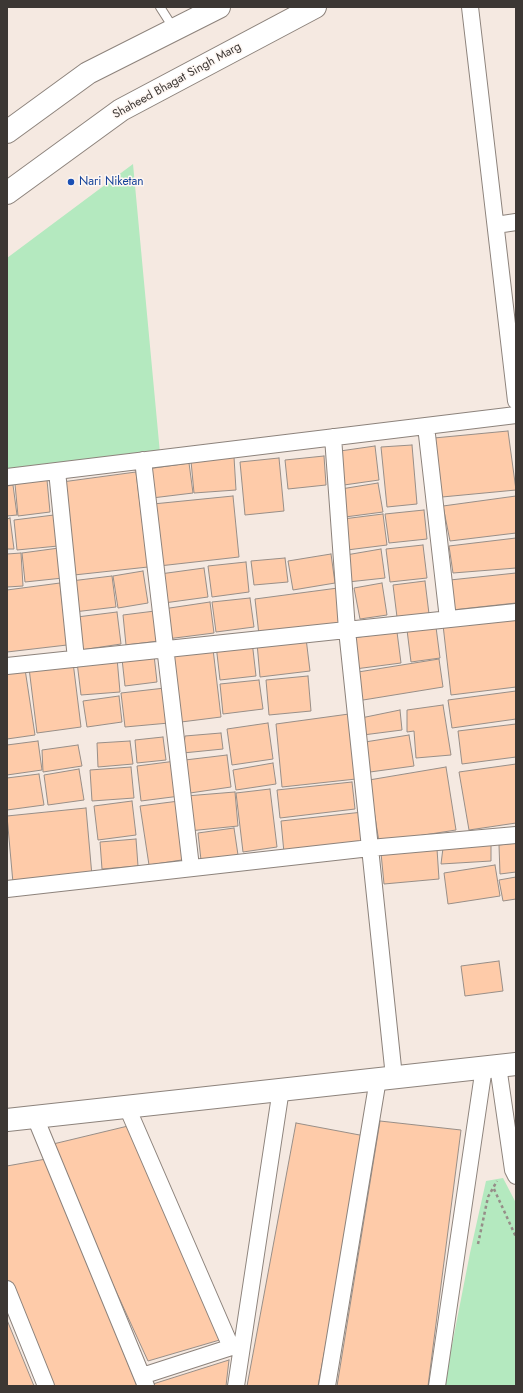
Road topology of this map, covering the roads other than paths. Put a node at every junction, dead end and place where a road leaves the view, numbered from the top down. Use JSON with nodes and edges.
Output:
{"nodes":[{"id":1,"x":160,"y":7,"type":"edge"},
{"id":2,"x":219,"y":7,"type":"edge"},
{"id":3,"x":315,"y":7,"type":"edge"},
{"id":4,"x":470,"y":7,"type":"edge"},
{"id":5,"x":175,"y":30,"type":"junction"},
{"id":6,"x":7,"y":132,"type":"edge"},
{"id":7,"x":7,"y":193,"type":"edge"},
{"id":8,"x":516,"y":222,"type":"edge"},
{"id":9,"x":496,"y":225,"type":"junction"},
{"id":10,"x":516,"y":401,"type":"edge"},
{"id":11,"x":516,"y":415,"type":"edge"},
{"id":12,"x":426,"y":426,"type":"junction"},
{"id":13,"x":333,"y":437,"type":"junction"},
{"id":14,"x":143,"y":460,"type":"junction"},
{"id":15,"x":56,"y":471,"type":"junction"},
{"id":16,"x":7,"y":477,"type":"edge"},
{"id":17,"x":516,"y":612,"type":"edge"},
{"id":18,"x":448,"y":619,"type":"junction"},
{"id":19,"x":347,"y":630,"type":"junction"},
{"id":20,"x":166,"y":650,"type":"junction"},
{"id":21,"x":76,"y":659,"type":"junction"},
{"id":22,"x":7,"y":666,"type":"edge"},
{"id":23,"x":516,"y":835,"type":"edge"},
{"id":24,"x":370,"y":848,"type":"junction"},
{"id":25,"x":191,"y":867,"type":"junction"},
{"id":26,"x":7,"y":884,"type":"edge"},
{"id":27,"x":499,"y":1066,"type":"edge"},
{"id":28,"x":386,"y":1078,"type":"junction"},
{"id":29,"x":281,"y":1089,"type":"junction"},
{"id":30,"x":127,"y":1107,"type":"junction"},
{"id":31,"x":35,"y":1117,"type":"junction"},
{"id":32,"x":7,"y":1120,"type":"edge"},
{"id":33,"x":516,"y":1176,"type":"edge"},
{"id":34,"x":7,"y":1289,"type":"edge"},
{"id":35,"x":237,"y":1345,"type":"junction"},
{"id":36,"x":144,"y":1381,"type":"edge"},
{"id":37,"x":46,"y":1386,"type":"edge"},
{"id":38,"x":236,"y":1386,"type":"edge"},
{"id":39,"x":326,"y":1386,"type":"edge"},
{"id":40,"x":437,"y":1386,"type":"edge"}],
"edges":[{"from":1,"to":5,"type":"lane"},
{"from":2,"to":5,"type":"main road"},
{"from":3,"to":7,"type":"main road","name":"Shaheed Bhagat Singh Marg"},
{"from":4,"to":9,"type":"street"},
{"from":5,"to":6,"type":"main road"},
{"from":8,"to":9,"type":"street"},
{"from":9,"to":10,"type":"street"},
{"from":11,"to":12,"type":"street"},
{"from":12,"to":13,"type":"street"},
{"from":12,"to":18,"type":"street"},
{"from":13,"to":14,"type":"street"},
{"from":13,"to":19,"type":"street"},
{"from":14,"to":15,"type":"street"},
{"from":14,"to":20,"type":"street"},
{"from":15,"to":16,"type":"street"},
{"from":15,"to":21,"type":"street"},
{"from":17,"to":18,"type":"street"},
{"from":18,"to":19,"type":"street"},
{"from":19,"to":20,"type":"street"},
{"from":19,"to":24,"type":"street"},
{"from":20,"to":21,"type":"street"},
{"from":20,"to":25,"type":"street"},
{"from":21,"to":22,"type":"street"},
{"from":23,"to":24,"type":"street"},
{"from":24,"to":25,"type":"street"},
{"from":24,"to":28,"type":"street"},
{"from":25,"to":26,"type":"street"},
{"from":27,"to":28,"type":"main road"},
{"from":27,"to":33,"type":"street"},
{"from":27,"to":40,"type":"street"},
{"from":28,"to":29,"type":"main road"},
{"from":28,"to":39,"type":"street"},
{"from":29,"to":30,"type":"main road"},
{"from":29,"to":35,"type":"street"},
{"from":30,"to":31,"type":"main road"},
{"from":30,"to":35,"type":"street"},
{"from":31,"to":32,"type":"main road"},
{"from":31,"to":36,"type":"street"},
{"from":34,"to":37,"type":"street"},
{"from":35,"to":36,"type":"street"},
{"from":35,"to":38,"type":"street"}]}
